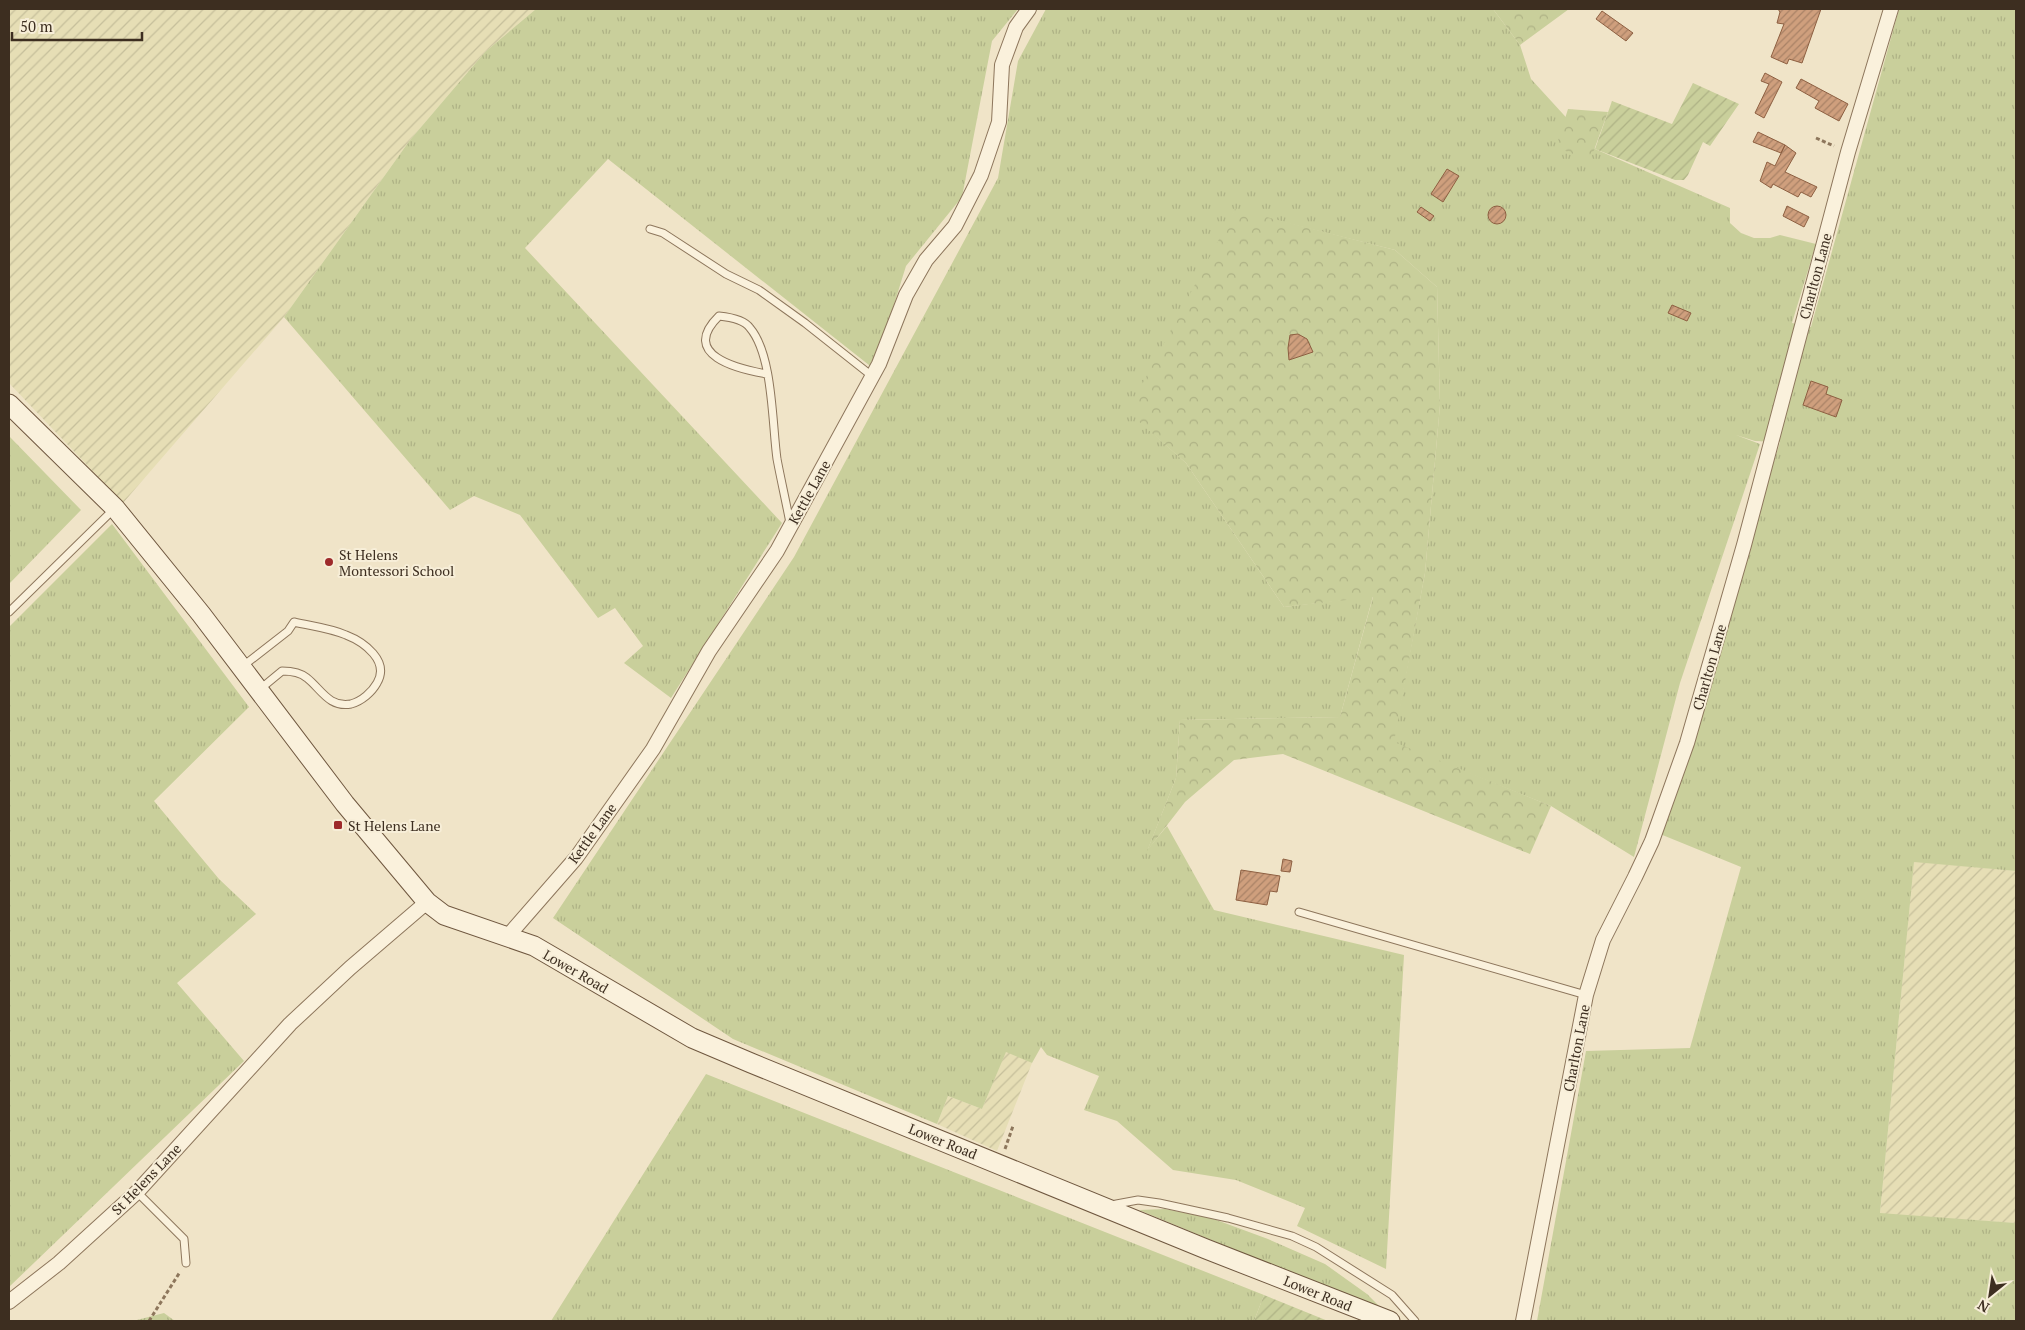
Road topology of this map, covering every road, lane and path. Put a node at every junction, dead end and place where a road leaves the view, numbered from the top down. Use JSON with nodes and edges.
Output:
{"nodes":[{"id":1,"x":1029,"y":9,"type":"edge"},
{"id":2,"x":1891,"y":9,"type":"edge"},
{"id":3,"x":1816,"y":138,"type":"dead end"},
{"id":4,"x":1848,"y":152,"type":"junction"},
{"id":5,"x":650,"y":229,"type":"dead end"},
{"id":6,"x":767,"y":374,"type":"junction"},
{"id":7,"x":872,"y":376,"type":"junction"},
{"id":8,"x":9,"y":404,"type":"edge"},
{"id":9,"x":115,"y":508,"type":"junction"},
{"id":10,"x":790,"y":526,"type":"junction"},
{"id":11,"x":9,"y":612,"type":"edge"},
{"id":12,"x":240,"y":667,"type":"junction"},
{"id":13,"x":258,"y":690,"type":"junction"},
{"id":14,"x":427,"y":902,"type":"junction"},
{"id":15,"x":1300,"y":912,"type":"dead end"},
{"id":16,"x":508,"y":936,"type":"junction"},
{"id":17,"x":1586,"y":994,"type":"junction"},
{"id":18,"x":1013,"y":1126,"type":"dead end"},
{"id":19,"x":1000,"y":1164,"type":"junction"},
{"id":20,"x":137,"y":1192,"type":"junction"},
{"id":21,"x":1105,"y":1207,"type":"junction"},
{"id":22,"x":186,"y":1263,"type":"joint"},
{"id":23,"x":9,"y":1302,"type":"edge"},
{"id":24,"x":149,"y":1321,"type":"edge"},
{"id":25,"x":1390,"y":1321,"type":"edge"},
{"id":26,"x":1415,"y":1321,"type":"edge"},
{"id":27,"x":1523,"y":1321,"type":"edge"}],
"edges":[{"from":1,"to":7,"type":"street","name":"Kettle Lane"},
{"from":2,"to":4,"type":"street","name":"Charlton Lane"},
{"from":3,"to":4,"type":"path"},
{"from":4,"to":17,"type":"street","name":"Charlton Lane"},
{"from":5,"to":7,"type":"lane"},
{"from":6,"to":6,"type":"lane"},
{"from":6,"to":10,"type":"lane"},
{"from":7,"to":10,"type":"street","name":"Kettle Lane"},
{"from":8,"to":9,"type":"main road","name":"Lower Road"},
{"from":9,"to":11,"type":"lane"},
{"from":9,"to":12,"type":"main road","name":"Lower Road"},
{"from":10,"to":16,"type":"street","name":"Kettle Lane"},
{"from":12,"to":13,"type":"main road","name":"Lower Road"},
{"from":12,"to":13,"type":"lane"},
{"from":13,"to":14,"type":"main road","name":"Lower Road"},
{"from":14,"to":16,"type":"main road","name":"Lower Road"},
{"from":14,"to":20,"type":"street","name":"St Helens Lane"},
{"from":15,"to":17,"type":"lane"},
{"from":16,"to":19,"type":"main road","name":"Lower Road"},
{"from":17,"to":27,"type":"street","name":"Charlton Lane"},
{"from":18,"to":19,"type":"path"},
{"from":19,"to":21,"type":"main road","name":"Lower Road"},
{"from":20,"to":22,"type":"lane"},
{"from":20,"to":23,"type":"street","name":"St Helens Lane"},
{"from":21,"to":25,"type":"main road","name":"Lower Road"},
{"from":21,"to":26,"type":"lane"},
{"from":22,"to":24,"type":"path"}]}
